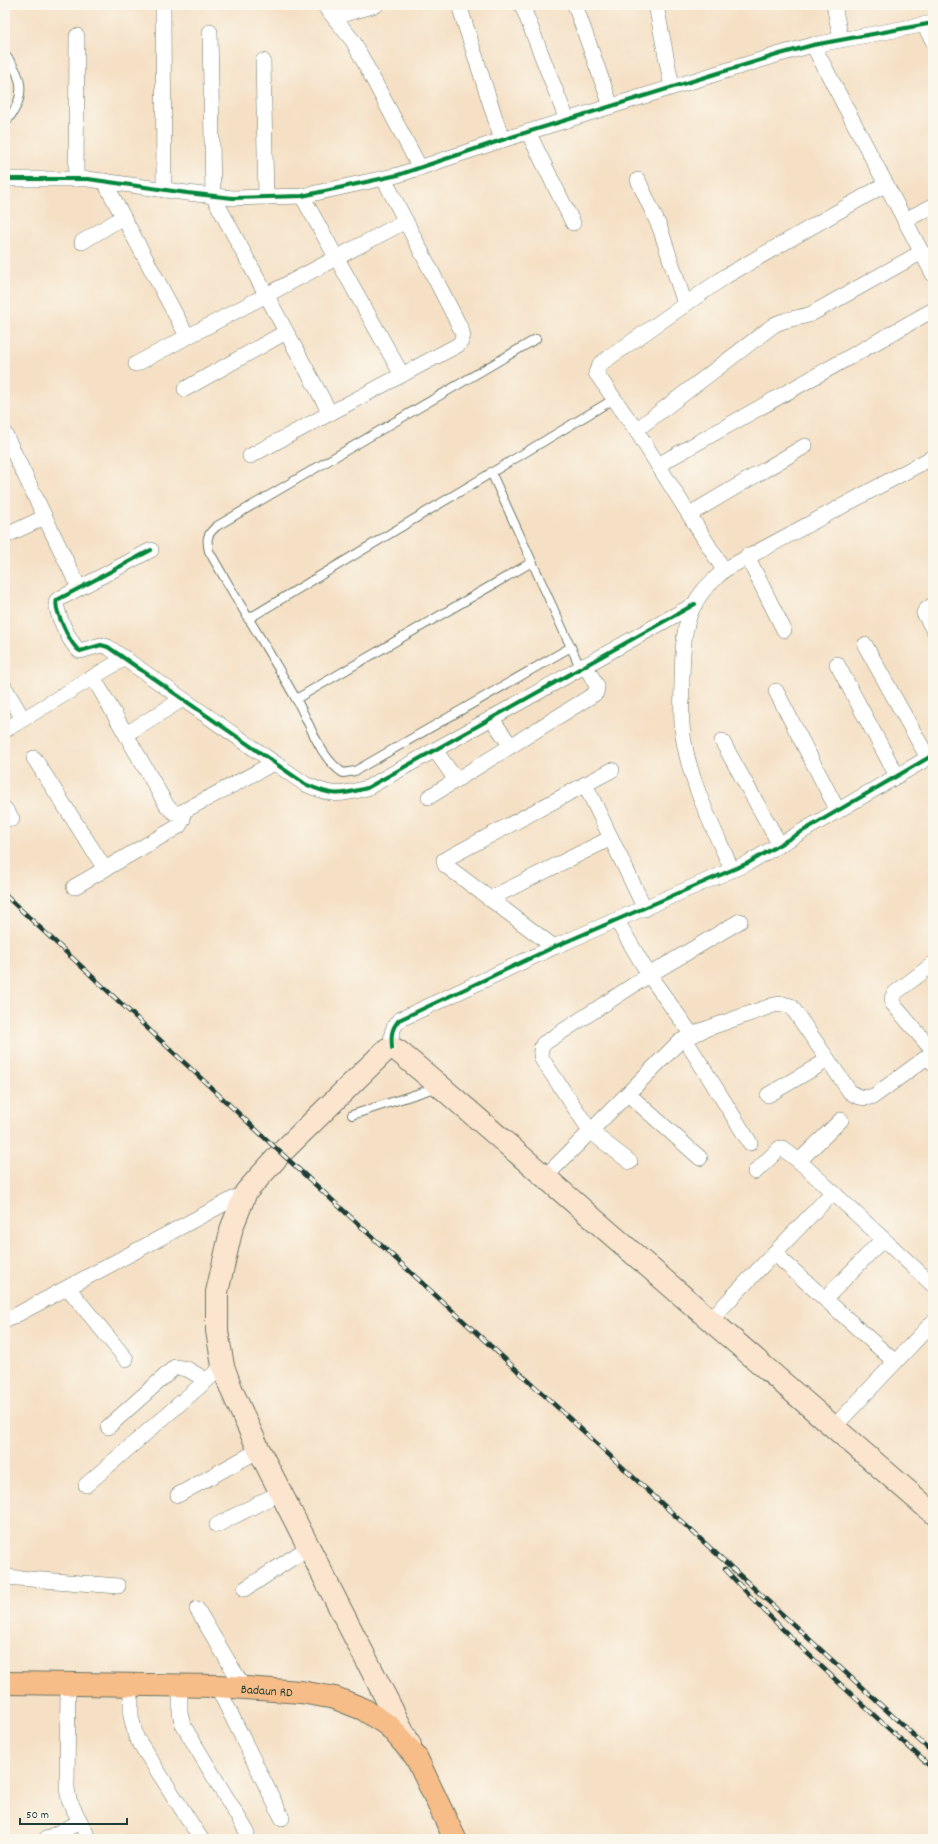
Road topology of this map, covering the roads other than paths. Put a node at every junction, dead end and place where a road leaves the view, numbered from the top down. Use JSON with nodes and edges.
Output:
{"nodes":[{"id":1,"x":164,"y":5,"type":"edge"},
{"id":2,"x":324,"y":5,"type":"edge"},
{"id":3,"x":376,"y":5,"type":"edge"},
{"id":4,"x":459,"y":5,"type":"edge"},
{"id":5,"x":522,"y":5,"type":"edge"},
{"id":6,"x":575,"y":5,"type":"edge"},
{"id":7,"x":656,"y":5,"type":"edge"},
{"id":8,"x":834,"y":5,"type":"edge"},
{"id":9,"x":355,"y":8,"type":"edge"},
{"id":10,"x":334,"y":17,"type":"junction"},
{"id":11,"x":928,"y":24,"type":"edge"},
{"id":12,"x":210,"y":32,"type":"dead end"},
{"id":13,"x":77,"y":36,"type":"dead end"},
{"id":14,"x":841,"y":40,"type":"junction"},
{"id":15,"x":933,"y":41,"type":"edge"},
{"id":16,"x":813,"y":45,"type":"junction"},
{"id":17,"x":5,"y":56,"type":"edge"},
{"id":18,"x":263,"y":61,"type":"dead end"},
{"id":19,"x":672,"y":87,"type":"junction"},
{"id":20,"x":611,"y":106,"type":"junction"},
{"id":21,"x":567,"y":120,"type":"junction"},
{"id":22,"x":5,"y":123,"type":"edge"},
{"id":23,"x":528,"y":132,"type":"junction"},
{"id":24,"x":502,"y":140,"type":"junction"},
{"id":25,"x":420,"y":168,"type":"junction"},
{"id":26,"x":5,"y":179,"type":"edge"},
{"id":27,"x":76,"y":179,"type":"junction"},
{"id":28,"x":384,"y":179,"type":"junction"},
{"id":29,"x":638,"y":180,"type":"dead end"},
{"id":30,"x":104,"y":181,"type":"junction"},
{"id":31,"x":886,"y":184,"type":"junction"},
{"id":32,"x":164,"y":190,"type":"junction"},
{"id":33,"x":213,"y":196,"type":"junction"},
{"id":34,"x":302,"y":196,"type":"junction"},
{"id":35,"x":266,"y":197,"type":"junction"},
{"id":36,"x":933,"y":206,"type":"edge"},
{"id":37,"x":123,"y":217,"type":"junction"},
{"id":38,"x":406,"y":220,"type":"junction"},
{"id":39,"x":905,"y":220,"type":"junction"},
{"id":40,"x":573,"y":223,"type":"dead end"},
{"id":41,"x":82,"y":242,"type":"dead end"},
{"id":42,"x":922,"y":252,"type":"junction"},
{"id":43,"x":336,"y":258,"type":"junction"},
{"id":44,"x":933,"y":274,"type":"edge"},
{"id":45,"x":266,"y":294,"type":"junction"},
{"id":46,"x":685,"y":304,"type":"junction"},
{"id":47,"x":933,"y":310,"type":"edge"},
{"id":48,"x":286,"y":332,"type":"junction"},
{"id":49,"x":187,"y":336,"type":"junction"},
{"id":50,"x":536,"y":339,"type":"dead end"},
{"id":51,"x":136,"y":364,"type":"dead end"},
{"id":52,"x":402,"y":375,"type":"junction"},
{"id":53,"x":185,"y":389,"type":"dead end"},
{"id":54,"x":614,"y":399,"type":"junction"},
{"id":55,"x":330,"y":413,"type":"junction"},
{"id":56,"x":636,"y":430,"type":"junction"},
{"id":57,"x":5,"y":434,"type":"edge"},
{"id":58,"x":805,"y":446,"type":"dead end"},
{"id":59,"x":250,"y":456,"type":"dead end"},
{"id":60,"x":933,"y":456,"type":"edge"},
{"id":61,"x":658,"y":465,"type":"junction"},
{"id":62,"x":491,"y":472,"type":"junction"},
{"id":63,"x":690,"y":514,"type":"junction"},
{"id":64,"x":45,"y":517,"type":"junction"},
{"id":65,"x":5,"y":536,"type":"edge"},
{"id":66,"x":151,"y":550,"type":"dead end"},
{"id":67,"x":748,"y":556,"type":"junction"},
{"id":68,"x":532,"y":562,"type":"junction"},
{"id":69,"x":724,"y":570,"type":"junction"},
{"id":70,"x":79,"y":588,"type":"junction"},
{"id":71,"x":695,"y":604,"type":"junction"},
{"id":72,"x":933,"y":605,"type":"edge"},
{"id":73,"x":248,"y":619,"type":"junction"},
{"id":74,"x":933,"y":629,"type":"edge"},
{"id":75,"x":784,"y":630,"type":"dead end"},
{"id":76,"x":865,"y":645,"type":"dead end"},
{"id":77,"x":571,"y":647,"type":"junction"},
{"id":78,"x":125,"y":658,"type":"junction"},
{"id":79,"x":838,"y":664,"type":"dead end"},
{"id":80,"x":583,"y":666,"type":"junction"},
{"id":81,"x":93,"y":677,"type":"junction"},
{"id":82,"x":5,"y":688,"type":"edge"},
{"id":83,"x":776,"y":691,"type":"dead end"},
{"id":84,"x":183,"y":699,"type":"junction"},
{"id":85,"x":296,"y":699,"type":"junction"},
{"id":86,"x":491,"y":718,"type":"junction"},
{"id":87,"x":23,"y":719,"type":"junction"},
{"id":88,"x":5,"y":730,"type":"edge"},
{"id":89,"x":126,"y":734,"type":"junction"},
{"id":90,"x":722,"y":741,"type":"dead end"},
{"id":91,"x":511,"y":746,"type":"junction"},
{"id":92,"x":435,"y":750,"type":"junction"},
{"id":93,"x":930,"y":757,"type":"edge"},
{"id":94,"x":34,"y":758,"type":"dead end"},
{"id":95,"x":274,"y":763,"type":"junction"},
{"id":96,"x":612,"y":770,"type":"dead end"},
{"id":97,"x":897,"y":776,"type":"junction"},
{"id":98,"x":456,"y":780,"type":"junction"},
{"id":99,"x":586,"y":784,"type":"junction"},
{"id":100,"x":429,"y":797,"type":"dead end"},
{"id":101,"x":838,"y":811,"type":"junction"},
{"id":102,"x":180,"y":813,"type":"junction"},
{"id":103,"x":611,"y":838,"type":"junction"},
{"id":104,"x":780,"y":844,"type":"junction"},
{"id":105,"x":105,"y":869,"type":"junction"},
{"id":106,"x":732,"y":870,"type":"junction"},
{"id":107,"x":74,"y":887,"type":"dead end"},
{"id":108,"x":489,"y":899,"type":"junction"},
{"id":109,"x":645,"y":909,"type":"junction"},
{"id":110,"x":617,"y":921,"type":"junction"},
{"id":111,"x":740,"y":921,"type":"dead end"},
{"id":112,"x":554,"y":947,"type":"junction"},
{"id":113,"x":933,"y":964,"type":"edge"},
{"id":114,"x":650,"y":975,"type":"junction"},
{"id":115,"x":688,"y":1037,"type":"junction"},
{"id":116,"x":392,"y":1048,"type":"junction"},
{"id":117,"x":932,"y":1056,"type":"edge"},
{"id":118,"x":828,"y":1060,"type":"junction"},
{"id":119,"x":440,"y":1086,"type":"junction"},
{"id":120,"x":628,"y":1094,"type":"junction"},
{"id":121,"x":768,"y":1095,"type":"dead end"},
{"id":122,"x":352,"y":1115,"type":"dead end"},
{"id":123,"x":840,"y":1120,"type":"dead end"},
{"id":124,"x":591,"y":1132,"type":"junction"},
{"id":125,"x":750,"y":1143,"type":"dead end"},
{"id":126,"x":700,"y":1158,"type":"dead end"},
{"id":127,"x":799,"y":1161,"type":"junction"},
{"id":128,"x":630,"y":1162,"type":"dead end"},
{"id":129,"x":755,"y":1172,"type":"dead end"},
{"id":130,"x":545,"y":1177,"type":"junction"},
{"id":131,"x":246,"y":1192,"type":"junction"},
{"id":132,"x":832,"y":1192,"type":"junction"},
{"id":133,"x":883,"y":1239,"type":"junction"},
{"id":134,"x":774,"y":1253,"type":"junction"},
{"id":135,"x":933,"y":1285,"type":"edge"},
{"id":136,"x":68,"y":1288,"type":"junction"},
{"id":137,"x":825,"y":1299,"type":"junction"},
{"id":138,"x":710,"y":1320,"type":"junction"},
{"id":139,"x":5,"y":1321,"type":"edge"},
{"id":140,"x":933,"y":1322,"type":"edge"},
{"id":141,"x":126,"y":1359,"type":"dead end"},
{"id":142,"x":895,"y":1362,"type":"junction"},
{"id":143,"x":223,"y":1366,"type":"junction"},
{"id":144,"x":206,"y":1380,"type":"junction"},
{"id":145,"x":108,"y":1427,"type":"dead end"},
{"id":146,"x":834,"y":1427,"type":"junction"},
{"id":147,"x":259,"y":1450,"type":"junction"},
{"id":148,"x":86,"y":1485,"type":"dead end"},
{"id":149,"x":281,"y":1492,"type":"junction"},
{"id":150,"x":178,"y":1495,"type":"dead end"},
{"id":151,"x":933,"y":1513,"type":"edge"},
{"id":152,"x":217,"y":1525,"type":"dead end"},
{"id":153,"x":309,"y":1547,"type":"junction"},
{"id":154,"x":5,"y":1577,"type":"edge"},
{"id":155,"x":118,"y":1586,"type":"dead end"},
{"id":156,"x":245,"y":1589,"type":"dead end"},
{"id":157,"x":197,"y":1609,"type":"dead end"},
{"id":158,"x":5,"y":1683,"type":"edge"},
{"id":159,"x":68,"y":1684,"type":"junction"},
{"id":160,"x":131,"y":1685,"type":"junction"},
{"id":161,"x":180,"y":1686,"type":"junction"},
{"id":162,"x":217,"y":1686,"type":"junction"},
{"id":163,"x":244,"y":1688,"type":"junction"},
{"id":164,"x":416,"y":1757,"type":"junction"},
{"id":165,"x":282,"y":1818,"type":"dead end"},
{"id":166,"x":80,"y":1822,"type":"junction"},
{"id":167,"x":247,"y":1832,"type":"dead end"},
{"id":168,"x":46,"y":1839,"type":"edge"},
{"id":169,"x":89,"y":1839,"type":"edge"},
{"id":170,"x":201,"y":1839,"type":"edge"},
{"id":171,"x":455,"y":1839,"type":"edge"}],
"edges":[{"from":1,"to":32,"type":"street"},
{"from":2,"to":10,"type":"street"},
{"from":3,"to":9,"type":"street"},
{"from":4,"to":24,"type":"street"},
{"from":5,"to":21,"type":"street"},
{"from":6,"to":20,"type":"street"},
{"from":7,"to":19,"type":"street"},
{"from":8,"to":14,"type":"street"},
{"from":9,"to":10,"type":"street"},
{"from":10,"to":25,"type":"street"},
{"from":11,"to":14,"type":"street"},
{"from":11,"to":15,"type":"street"},
{"from":12,"to":33,"type":"street"},
{"from":13,"to":27,"type":"street"},
{"from":14,"to":16,"type":"street"},
{"from":16,"to":19,"type":"street"},
{"from":16,"to":31,"type":"street"},
{"from":17,"to":22,"type":"lane"},
{"from":18,"to":35,"type":"street"},
{"from":19,"to":20,"type":"street"},
{"from":20,"to":21,"type":"street"},
{"from":21,"to":23,"type":"street"},
{"from":23,"to":24,"type":"street"},
{"from":23,"to":40,"type":"street"},
{"from":24,"to":25,"type":"street"},
{"from":25,"to":28,"type":"street"},
{"from":26,"to":27,"type":"street"},
{"from":27,"to":30,"type":"street"},
{"from":28,"to":34,"type":"street"},
{"from":28,"to":38,"type":"street"},
{"from":29,"to":46,"type":"street"},
{"from":30,"to":32,"type":"street"},
{"from":30,"to":37,"type":"street"},
{"from":31,"to":39,"type":"street"},
{"from":31,"to":46,"type":"street"},
{"from":32,"to":33,"type":"street"},
{"from":33,"to":35,"type":"street"},
{"from":33,"to":45,"type":"street"},
{"from":34,"to":35,"type":"street"},
{"from":34,"to":43,"type":"street"},
{"from":36,"to":39,"type":"street"},
{"from":37,"to":41,"type":"street"},
{"from":37,"to":49,"type":"street"},
{"from":38,"to":43,"type":"street"},
{"from":38,"to":52,"type":"street"},
{"from":39,"to":42,"type":"street"},
{"from":42,"to":44,"type":"street"},
{"from":42,"to":56,"type":"street"},
{"from":43,"to":45,"type":"street"},
{"from":43,"to":52,"type":"street"},
{"from":45,"to":48,"type":"street"},
{"from":45,"to":49,"type":"street"},
{"from":46,"to":54,"type":"street"},
{"from":47,"to":61,"type":"street"},
{"from":48,"to":53,"type":"street"},
{"from":48,"to":55,"type":"street"},
{"from":49,"to":51,"type":"street"},
{"from":50,"to":73,"type":"lane"},
{"from":52,"to":55,"type":"street"},
{"from":54,"to":56,"type":"street"},
{"from":54,"to":62,"type":"lane"},
{"from":55,"to":59,"type":"street"},
{"from":56,"to":61,"type":"street"},
{"from":57,"to":64,"type":"street"},
{"from":58,"to":63,"type":"street"},
{"from":60,"to":67,"type":"street"},
{"from":61,"to":63,"type":"street"},
{"from":62,"to":68,"type":"lane"},
{"from":62,"to":73,"type":"lane"},
{"from":63,"to":69,"type":"street"},
{"from":64,"to":65,"type":"street"},
{"from":64,"to":70,"type":"street"},
{"from":66,"to":70,"type":"street"},
{"from":67,"to":69,"type":"street"},
{"from":67,"to":75,"type":"street"},
{"from":68,"to":77,"type":"lane"},
{"from":68,"to":85,"type":"lane"},
{"from":69,"to":71,"type":"street"},
{"from":70,"to":78,"type":"street"},
{"from":71,"to":80,"type":"street"},
{"from":71,"to":106,"type":"street"},
{"from":72,"to":74,"type":"street"},
{"from":73,"to":85,"type":"lane"},
{"from":76,"to":93,"type":"street"},
{"from":77,"to":80,"type":"lane"},
{"from":77,"to":85,"type":"lane"},
{"from":78,"to":81,"type":"street"},
{"from":78,"to":84,"type":"street"},
{"from":79,"to":97,"type":"street"},
{"from":80,"to":86,"type":"street"},
{"from":80,"to":91,"type":"street"},
{"from":81,"to":87,"type":"street"},
{"from":81,"to":89,"type":"street"},
{"from":82,"to":87,"type":"street"},
{"from":83,"to":101,"type":"street"},
{"from":84,"to":89,"type":"street"},
{"from":84,"to":95,"type":"street"},
{"from":86,"to":91,"type":"street"},
{"from":86,"to":92,"type":"street"},
{"from":87,"to":88,"type":"street"},
{"from":89,"to":102,"type":"street"},
{"from":90,"to":104,"type":"street"},
{"from":91,"to":98,"type":"street"},
{"from":92,"to":95,"type":"street"},
{"from":92,"to":98,"type":"street"},
{"from":93,"to":97,"type":"street"},
{"from":94,"to":105,"type":"street"},
{"from":95,"to":102,"type":"street"},
{"from":96,"to":99,"type":"street"},
{"from":97,"to":101,"type":"street"},
{"from":98,"to":100,"type":"street"},
{"from":99,"to":103,"type":"street"},
{"from":99,"to":108,"type":"street"},
{"from":101,"to":104,"type":"street"},
{"from":102,"to":105,"type":"street"},
{"from":103,"to":108,"type":"street"},
{"from":103,"to":109,"type":"street"},
{"from":104,"to":106,"type":"street"},
{"from":105,"to":107,"type":"street"},
{"from":106,"to":109,"type":"street"},
{"from":108,"to":112,"type":"street"},
{"from":109,"to":110,"type":"street"},
{"from":110,"to":112,"type":"street"},
{"from":110,"to":114,"type":"street"},
{"from":111,"to":114,"type":"street"},
{"from":112,"to":116,"type":"street"},
{"from":113,"to":117,"type":"street"},
{"from":114,"to":115,"type":"street"},
{"from":114,"to":124,"type":"street"},
{"from":115,"to":118,"type":"street"},
{"from":115,"to":120,"type":"street"},
{"from":115,"to":125,"type":"street"},
{"from":116,"to":119,"type":"main road"},
{"from":116,"to":131,"type":"main road"},
{"from":117,"to":118,"type":"street"},
{"from":118,"to":121,"type":"street"},
{"from":119,"to":122,"type":"lane"},
{"from":119,"to":130,"type":"main road"},
{"from":120,"to":124,"type":"street"},
{"from":120,"to":126,"type":"street"},
{"from":123,"to":127,"type":"street"},
{"from":124,"to":128,"type":"street"},
{"from":124,"to":130,"type":"street"},
{"from":127,"to":129,"type":"street"},
{"from":127,"to":132,"type":"street"},
{"from":130,"to":138,"type":"main road"},
{"from":131,"to":136,"type":"street"},
{"from":131,"to":143,"type":"main road"},
{"from":132,"to":133,"type":"street"},
{"from":132,"to":134,"type":"street"},
{"from":133,"to":135,"type":"street"},
{"from":133,"to":137,"type":"street"},
{"from":134,"to":137,"type":"street"},
{"from":134,"to":138,"type":"street"},
{"from":136,"to":139,"type":"street"},
{"from":136,"to":141,"type":"street"},
{"from":137,"to":142,"type":"street"},
{"from":138,"to":146,"type":"main road"},
{"from":140,"to":142,"type":"street"},
{"from":142,"to":146,"type":"street"},
{"from":143,"to":144,"type":"street"},
{"from":143,"to":147,"type":"main road"},
{"from":144,"to":145,"type":"street"},
{"from":144,"to":148,"type":"street"},
{"from":146,"to":151,"type":"main road"},
{"from":147,"to":149,"type":"main road"},
{"from":147,"to":150,"type":"street"},
{"from":149,"to":152,"type":"street"},
{"from":149,"to":153,"type":"main road"},
{"from":153,"to":156,"type":"street"},
{"from":153,"to":164,"type":"main road"},
{"from":154,"to":155,"type":"street"},
{"from":157,"to":163,"type":"street"},
{"from":158,"to":159,"type":"main road","name":"Badaun RD"},
{"from":159,"to":160,"type":"main road","name":"Badaun RD"},
{"from":159,"to":166,"type":"street"},
{"from":160,"to":161,"type":"main road","name":"Badaun RD"},
{"from":160,"to":170,"type":"street"},
{"from":161,"to":162,"type":"main road","name":"Badaun RD"},
{"from":161,"to":167,"type":"street"},
{"from":162,"to":163,"type":"main road","name":"Badaun RD"},
{"from":162,"to":165,"type":"street"},
{"from":163,"to":164,"type":"main road","name":"Badaun RD"},
{"from":164,"to":171,"type":"main road","name":"Badaun RD"},
{"from":166,"to":168,"type":"street"},
{"from":166,"to":169,"type":"street"}]}
